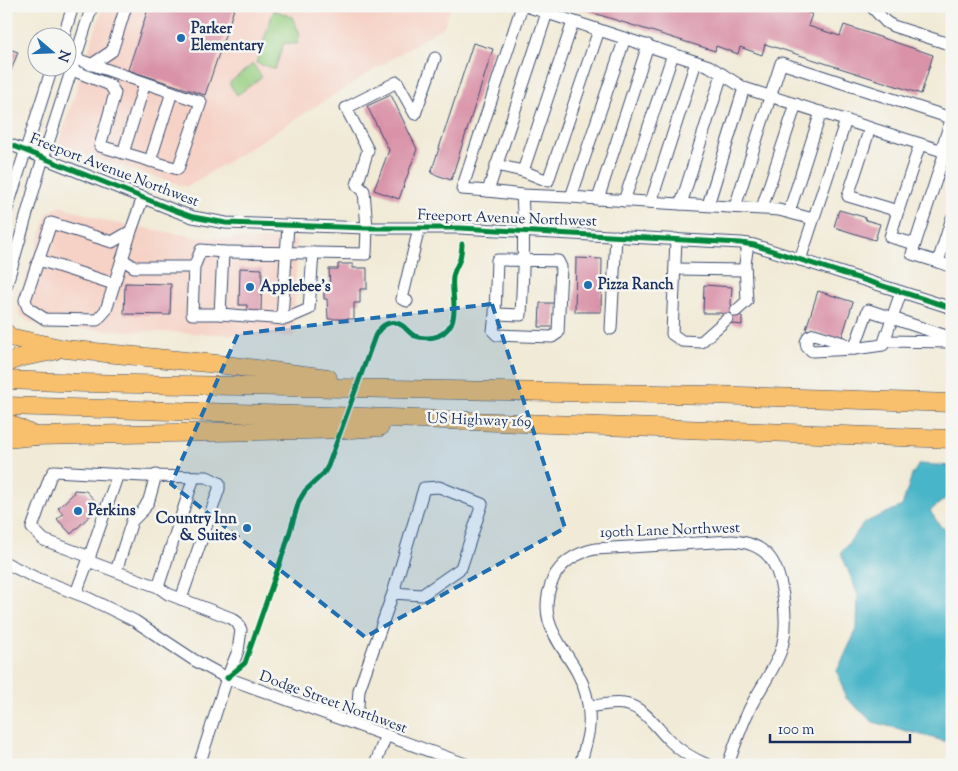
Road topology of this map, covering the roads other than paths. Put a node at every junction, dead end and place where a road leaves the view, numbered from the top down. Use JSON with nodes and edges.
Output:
{"nodes":[{"id":1,"x":73,"y":6,"type":"edge"},
{"id":2,"x":92,"y":6,"type":"edge"},
{"id":3,"x":126,"y":6,"type":"edge"},
{"id":4,"x":522,"y":6,"type":"edge"},
{"id":5,"x":526,"y":6,"type":"edge"},
{"id":6,"x":871,"y":6,"type":"edge"},
{"id":7,"x":547,"y":13,"type":"junction"},
{"id":8,"x":573,"y":22,"type":"junction"},
{"id":9,"x":66,"y":28,"type":"edge"},
{"id":10,"x":599,"y":30,"type":"junction"},
{"id":11,"x":625,"y":38,"type":"junction"},
{"id":12,"x":648,"y":45,"type":"junction"},
{"id":13,"x":952,"y":45,"type":"edge"},
{"id":14,"x":78,"y":51,"type":"edge"},
{"id":15,"x":673,"y":54,"type":"junction"},
{"id":16,"x":435,"y":58,"type":"dead end"},
{"id":17,"x":696,"y":62,"type":"junction"},
{"id":18,"x":78,"y":64,"type":"edge"},
{"id":19,"x":92,"y":65,"type":"junction"},
{"id":20,"x":78,"y":66,"type":"edge"},
{"id":21,"x":722,"y":74,"type":"junction"},
{"id":22,"x":49,"y":78,"type":"edge"},
{"id":23,"x":70,"y":78,"type":"edge"},
{"id":24,"x":145,"y":83,"type":"junction"},
{"id":25,"x":744,"y":88,"type":"junction"},
{"id":26,"x":172,"y":92,"type":"junction"},
{"id":27,"x":770,"y":96,"type":"junction"},
{"id":28,"x":796,"y":104,"type":"junction"},
{"id":29,"x":821,"y":112,"type":"junction"},
{"id":30,"x":952,"y":118,"type":"edge"},
{"id":31,"x":846,"y":120,"type":"junction"},
{"id":32,"x":870,"y":128,"type":"junction"},
{"id":33,"x":6,"y":144,"type":"edge"},
{"id":34,"x":920,"y":144,"type":"junction"},
{"id":35,"x":25,"y":150,"type":"junction"},
{"id":36,"x":123,"y":153,"type":"junction"},
{"id":37,"x":946,"y":153,"type":"edge"},
{"id":38,"x":44,"y":158,"type":"junction"},
{"id":39,"x":150,"y":161,"type":"junction"},
{"id":40,"x":496,"y":165,"type":"junction"},
{"id":41,"x":523,"y":171,"type":"junction"},
{"id":42,"x":548,"y":181,"type":"junction"},
{"id":43,"x":488,"y":191,"type":"junction"},
{"id":44,"x":522,"y":195,"type":"junction"},
{"id":45,"x":547,"y":196,"type":"junction"},
{"id":46,"x":142,"y":197,"type":"junction"},
{"id":47,"x":571,"y":197,"type":"junction"},
{"id":48,"x":598,"y":199,"type":"junction"},
{"id":49,"x":624,"y":201,"type":"junction"},
{"id":50,"x":651,"y":202,"type":"junction"},
{"id":51,"x":681,"y":204,"type":"junction"},
{"id":52,"x":708,"y":205,"type":"junction"},
{"id":53,"x":735,"y":207,"type":"junction"},
{"id":54,"x":762,"y":208,"type":"junction"},
{"id":55,"x":898,"y":211,"type":"junction"},
{"id":56,"x":6,"y":212,"type":"edge"},
{"id":57,"x":789,"y":212,"type":"junction"},
{"id":58,"x":952,"y":218,"type":"edge"},
{"id":59,"x":813,"y":219,"type":"junction"},
{"id":60,"x":288,"y":225,"type":"junction"},
{"id":61,"x":367,"y":228,"type":"junction"},
{"id":62,"x":419,"y":228,"type":"junction"},
{"id":63,"x":131,"y":231,"type":"junction"},
{"id":64,"x":525,"y":231,"type":"junction"},
{"id":65,"x":616,"y":236,"type":"junction"},
{"id":66,"x":676,"y":239,"type":"junction"},
{"id":67,"x":748,"y":244,"type":"junction"},
{"id":68,"x":915,"y":244,"type":"junction"},
{"id":69,"x":223,"y":252,"type":"junction"},
{"id":70,"x":286,"y":253,"type":"junction"},
{"id":71,"x":313,"y":253,"type":"junction"},
{"id":72,"x":39,"y":260,"type":"junction"},
{"id":73,"x":122,"y":260,"type":"junction"},
{"id":74,"x":523,"y":260,"type":"junction"},
{"id":75,"x":800,"y":260,"type":"junction"},
{"id":76,"x":938,"y":262,"type":"junction"},
{"id":77,"x":194,"y":267,"type":"junction"},
{"id":78,"x":952,"y":267,"type":"edge"},
{"id":79,"x":675,"y":269,"type":"junction"},
{"id":80,"x":745,"y":270,"type":"junction"},
{"id":81,"x":114,"y":284,"type":"junction"},
{"id":82,"x":6,"y":287,"type":"edge"},
{"id":83,"x":901,"y":292,"type":"junction"},
{"id":84,"x":407,"y":301,"type":"dead end"},
{"id":85,"x":952,"y":308,"type":"edge"},
{"id":86,"x":736,"y":311,"type":"dead end"},
{"id":87,"x":220,"y":314,"type":"junction"},
{"id":88,"x":494,"y":314,"type":"junction"},
{"id":89,"x":282,"y":318,"type":"junction"},
{"id":90,"x":892,"y":318,"type":"junction"},
{"id":91,"x":727,"y":319,"type":"dead end"},
{"id":92,"x":611,"y":329,"type":"dead end"},
{"id":93,"x":6,"y":333,"type":"edge"},
{"id":94,"x":952,"y":338,"type":"edge"},
{"id":95,"x":885,"y":341,"type":"junction"},
{"id":96,"x":952,"y":342,"type":"edge"},
{"id":97,"x":65,"y":349,"type":"junction"},
{"id":98,"x":6,"y":364,"type":"edge"},
{"id":99,"x":6,"y":380,"type":"edge"},
{"id":100,"x":423,"y":390,"type":"junction"},
{"id":101,"x":952,"y":403,"type":"edge"},
{"id":102,"x":6,"y":406,"type":"edge"},
{"id":103,"x":459,"y":421,"type":"junction"},
{"id":104,"x":6,"y":422,"type":"edge"},
{"id":105,"x":36,"y":436,"type":"junction"},
{"id":106,"x":6,"y":439,"type":"edge"},
{"id":107,"x":952,"y":439,"type":"edge"},
{"id":108,"x":118,"y":474,"type":"junction"},
{"id":109,"x":156,"y":475,"type":"junction"},
{"id":110,"x":194,"y":477,"type":"junction"},
{"id":111,"x":89,"y":559,"type":"junction"},
{"id":112,"x":6,"y":563,"type":"edge"},
{"id":113,"x":116,"y":571,"type":"junction"},
{"id":114,"x":158,"y":587,"type":"junction"},
{"id":115,"x":76,"y":593,"type":"junction"},
{"id":116,"x":393,"y":593,"type":"junction"},
{"id":117,"x":181,"y":599,"type":"junction"},
{"id":118,"x":227,"y":678,"type":"junction"},
{"id":119,"x":589,"y":707,"type":"junction"},
{"id":120,"x":348,"y":721,"type":"junction"},
{"id":121,"x":386,"y":735,"type":"junction"},
{"id":122,"x":199,"y":765,"type":"edge"},
{"id":123,"x":375,"y":765,"type":"edge"},
{"id":124,"x":468,"y":765,"type":"edge"},
{"id":125,"x":580,"y":765,"type":"edge"},
{"id":126,"x":708,"y":765,"type":"edge"},
{"id":127,"x":728,"y":765,"type":"edge"}],
"edges":[{"from":1,"to":9,"type":"street"},
{"from":2,"to":14,"type":"street"},
{"from":3,"to":19,"type":"street"},
{"from":4,"to":43,"type":"street"},
{"from":5,"to":7,"type":"street"},
{"from":6,"to":13,"type":"street"},
{"from":7,"to":8,"type":"street"},
{"from":7,"to":40,"type":"street"},
{"from":8,"to":10,"type":"street"},
{"from":8,"to":41,"type":"street"},
{"from":10,"to":11,"type":"street"},
{"from":10,"to":42,"type":"street"},
{"from":11,"to":12,"type":"street"},
{"from":11,"to":47,"type":"street"},
{"from":12,"to":15,"type":"street"},
{"from":12,"to":48,"type":"street"},
{"from":15,"to":17,"type":"street"},
{"from":15,"to":49,"type":"street"},
{"from":16,"to":61,"type":"street"},
{"from":17,"to":21,"type":"street"},
{"from":17,"to":50,"type":"street"},
{"from":18,"to":19,"type":"street"},
{"from":19,"to":24,"type":"street"},
{"from":20,"to":36,"type":"street"},
{"from":21,"to":25,"type":"street"},
{"from":21,"to":51,"type":"street"},
{"from":22,"to":35,"type":"street"},
{"from":23,"to":38,"type":"street"},
{"from":24,"to":26,"type":"street"},
{"from":24,"to":36,"type":"street"},
{"from":25,"to":27,"type":"street"},
{"from":25,"to":52,"type":"street"},
{"from":26,"to":39,"type":"street"},
{"from":26,"to":39,"type":"street"},
{"from":27,"to":28,"type":"street"},
{"from":27,"to":30,"type":"street"},
{"from":27,"to":53,"type":"street"},
{"from":28,"to":29,"type":"street"},
{"from":28,"to":54,"type":"street"},
{"from":29,"to":31,"type":"street"},
{"from":29,"to":57,"type":"street"},
{"from":30,"to":37,"type":"street"},
{"from":31,"to":32,"type":"street"},
{"from":31,"to":59,"type":"street"},
{"from":32,"to":34,"type":"street"},
{"from":32,"to":55,"type":"street"},
{"from":33,"to":35,"type":"street","name":"Freeport Avenue Northwest"},
{"from":34,"to":37,"type":"street"},
{"from":34,"to":55,"type":"street"},
{"from":35,"to":38,"type":"street","name":"Freeport Avenue Northwest"},
{"from":35,"to":56,"type":"street"},
{"from":36,"to":39,"type":"street"},
{"from":37,"to":68,"type":"street"},
{"from":38,"to":46,"type":"street","name":"Freeport Avenue Northwest"},
{"from":38,"to":82,"type":"street"},
{"from":40,"to":41,"type":"street"},
{"from":40,"to":43,"type":"street"},
{"from":41,"to":42,"type":"street"},
{"from":42,"to":45,"type":"street"},
{"from":43,"to":44,"type":"street"},
{"from":44,"to":45,"type":"street"},
{"from":44,"to":64,"type":"street"},
{"from":45,"to":47,"type":"street"},
{"from":46,"to":60,"type":"street","name":"Freeport Avenue Northwest"},
{"from":46,"to":63,"type":"street"},
{"from":47,"to":48,"type":"street"},
{"from":48,"to":49,"type":"street"},
{"from":49,"to":50,"type":"street"},
{"from":50,"to":51,"type":"street"},
{"from":51,"to":52,"type":"street"},
{"from":52,"to":53,"type":"street"},
{"from":53,"to":54,"type":"street"},
{"from":54,"to":57,"type":"street"},
{"from":55,"to":68,"type":"street"},
{"from":57,"to":59,"type":"street"},
{"from":58,"to":76,"type":"street"},
{"from":59,"to":75,"type":"street"},
{"from":60,"to":61,"type":"street","name":"Freeport Avenue Northwest"},
{"from":60,"to":70,"type":"street"},
{"from":61,"to":62,"type":"street","name":"Freeport Avenue Northwest"},
{"from":61,"to":71,"type":"street"},
{"from":62,"to":64,"type":"street","name":"Freeport Avenue Northwest"},
{"from":62,"to":84,"type":"street"},
{"from":63,"to":72,"type":"street"},
{"from":63,"to":73,"type":"street"},
{"from":64,"to":65,"type":"street","name":"Freeport Avenue Northwest"},
{"from":64,"to":74,"type":"street"},
{"from":65,"to":66,"type":"street","name":"Freeport Avenue Northwest"},
{"from":65,"to":92,"type":"street"},
{"from":66,"to":67,"type":"street","name":"Freeport Avenue Northwest"},
{"from":66,"to":79,"type":"street"},
{"from":67,"to":75,"type":"street","name":"Freeport Avenue Northwest"},
{"from":67,"to":80,"type":"street"},
{"from":68,"to":76,"type":"street"},
{"from":69,"to":70,"type":"street"},
{"from":69,"to":77,"type":"street"},
{"from":69,"to":87,"type":"street"},
{"from":70,"to":71,"type":"street"},
{"from":70,"to":89,"type":"street"},
{"from":71,"to":89,"type":"street"},
{"from":72,"to":81,"type":"street"},
{"from":72,"to":81,"type":"street"},
{"from":73,"to":77,"type":"street"},
{"from":73,"to":81,"type":"street"},
{"from":74,"to":88,"type":"street"},
{"from":74,"to":88,"type":"street"},
{"from":74,"to":88,"type":"street"},
{"from":75,"to":83,"type":"street","name":"Freeport Avenue Northwest"},
{"from":76,"to":78,"type":"street"},
{"from":77,"to":87,"type":"street"},
{"from":79,"to":80,"type":"street"},
{"from":79,"to":91,"type":"street"},
{"from":80,"to":86,"type":"street"},
{"from":83,"to":85,"type":"street","name":"Freeport Avenue Northwest"},
{"from":83,"to":90,"type":"street"},
{"from":87,"to":89,"type":"street"},
{"from":90,"to":94,"type":"street"},
{"from":90,"to":95,"type":"street"},
{"from":90,"to":95,"type":"street"},
{"from":93,"to":97,"type":"highway"},
{"from":95,"to":96,"type":"street"},
{"from":97,"to":98,"type":"highway"},
{"from":97,"to":100,"type":"highway"},
{"from":99,"to":100,"type":"highway","name":"US Highway 169"},
{"from":100,"to":101,"type":"highway","name":"US Highway 169"},
{"from":102,"to":103,"type":"highway","name":"US Highway 169"},
{"from":103,"to":105,"type":"highway"},
{"from":103,"to":107,"type":"highway","name":"US Highway 169"},
{"from":104,"to":105,"type":"highway"},
{"from":105,"to":106,"type":"highway"},
{"from":108,"to":109,"type":"street"},
{"from":108,"to":111,"type":"street"},
{"from":108,"to":111,"type":"street"},
{"from":109,"to":110,"type":"street"},
{"from":109,"to":113,"type":"street"},
{"from":110,"to":114,"type":"street"},
{"from":110,"to":117,"type":"street"},
{"from":111,"to":113,"type":"street"},
{"from":111,"to":115,"type":"street"},
{"from":112,"to":115,"type":"street","name":"Dodge Street Northwest"},
{"from":113,"to":114,"type":"street"},
{"from":114,"to":117,"type":"street"},
{"from":115,"to":118,"type":"street","name":"Dodge Street Northwest"},
{"from":116,"to":116,"type":"street"},
{"from":116,"to":120,"type":"street"},
{"from":117,"to":118,"type":"street"},
{"from":118,"to":120,"type":"street","name":"Dodge Street Northwest"},
{"from":118,"to":122,"type":"street"},
{"from":119,"to":125,"type":"street","name":"190th Lane Northwest"},
{"from":119,"to":126,"type":"street"},
{"from":119,"to":127,"type":"street","name":"190th Lane Northwest"},
{"from":120,"to":121,"type":"street","name":"Dodge Street Northwest"},
{"from":121,"to":123,"type":"street"},
{"from":121,"to":124,"type":"street","name":"Dodge Street Northwest"}]}
